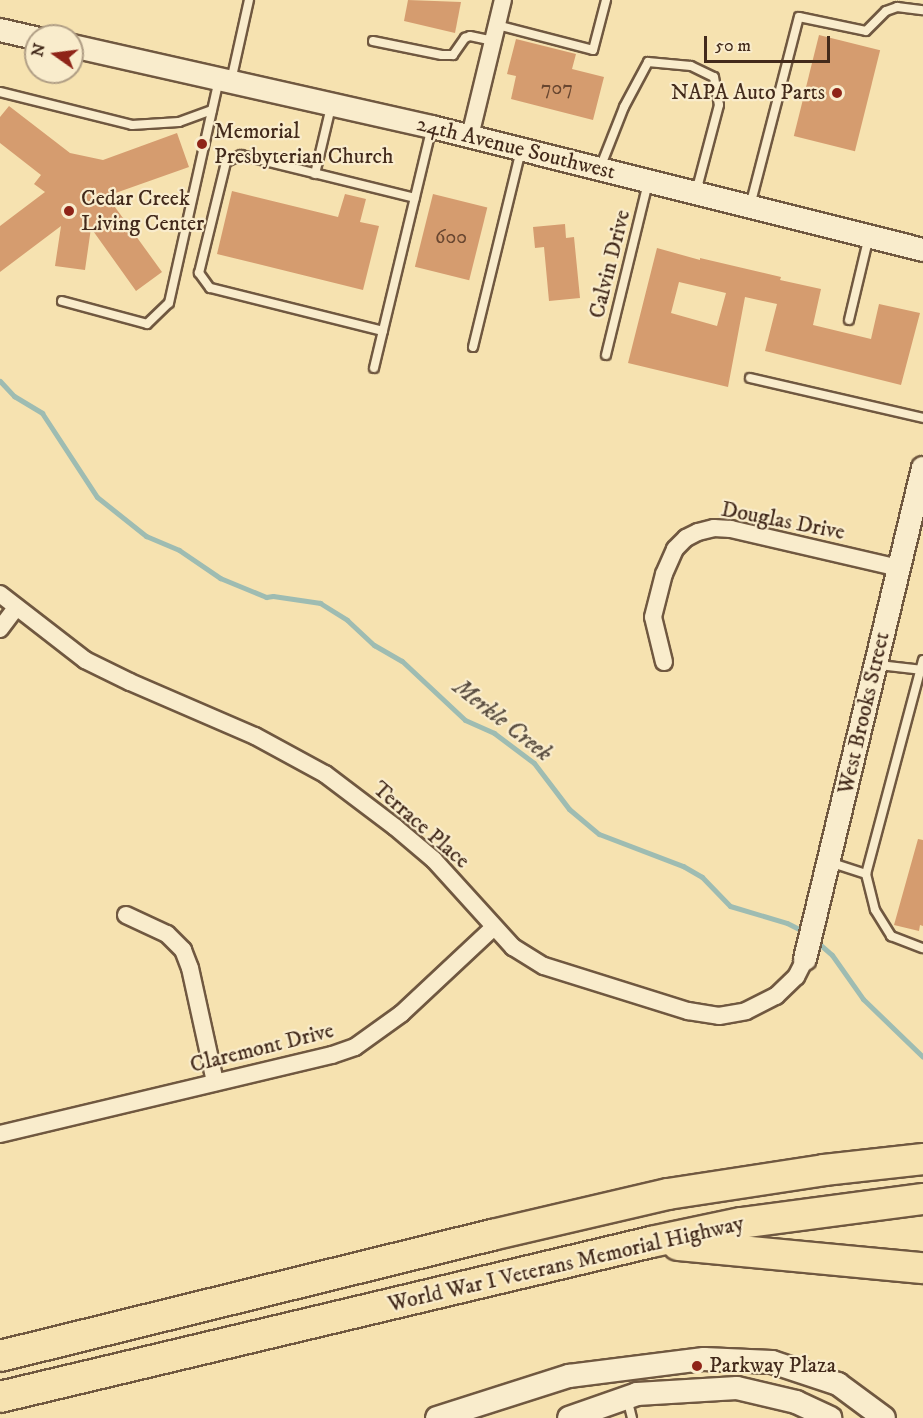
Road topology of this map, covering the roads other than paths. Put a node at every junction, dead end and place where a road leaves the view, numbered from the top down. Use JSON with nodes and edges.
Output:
{"nodes":[{"id":1,"x":249,"y":0,"type":"edge"},
{"id":2,"x":503,"y":0,"type":"edge"},
{"id":3,"x":606,"y":0,"type":"edge"},
{"id":4,"x":923,"y":10,"type":"edge"},
{"id":5,"x":0,"y":30,"type":"edge"},
{"id":6,"x":495,"y":33,"type":"junction"},
{"id":7,"x":24,"y":35,"type":"edge"},
{"id":8,"x":373,"y":41,"type":"dead end"},
{"id":9,"x":84,"y":49,"type":"edge"},
{"id":10,"x":225,"y":80,"type":"junction"},
{"id":11,"x":0,"y":92,"type":"edge"},
{"id":12,"x":332,"y":104,"type":"junction"},
{"id":13,"x":212,"y":110,"type":"junction"},
{"id":14,"x":432,"y":127,"type":"junction"},
{"id":15,"x":470,"y":136,"type":"junction"},
{"id":16,"x":522,"y":149,"type":"junction"},
{"id":17,"x":600,"y":169,"type":"junction"},
{"id":18,"x":315,"y":174,"type":"junction"},
{"id":19,"x":649,"y":181,"type":"junction"},
{"id":20,"x":696,"y":193,"type":"junction"},
{"id":21,"x":415,"y":198,"type":"junction"},
{"id":22,"x":750,"y":207,"type":"junction"},
{"id":23,"x":869,"y":236,"type":"junction"},
{"id":24,"x":923,"y":250,"type":"edge"},
{"id":25,"x":62,"y":301,"type":"dead end"},
{"id":26,"x":849,"y":320,"type":"dead end"},
{"id":27,"x":383,"y":331,"type":"junction"},
{"id":28,"x":473,"y":347,"type":"dead end"},
{"id":29,"x":606,"y":354,"type":"dead end"},
{"id":30,"x":374,"y":368,"type":"dead end"},
{"id":31,"x":750,"y":378,"type":"dead end"},
{"id":32,"x":923,"y":418,"type":"edge"},
{"id":33,"x":923,"y":468,"type":"edge"},
{"id":34,"x":898,"y":568,"type":"junction"},
{"id":35,"x":0,"y":594,"type":"edge"},
{"id":36,"x":16,"y":608,"type":"junction"},
{"id":37,"x":0,"y":628,"type":"edge"},
{"id":38,"x":923,"y":660,"type":"edge"},
{"id":39,"x":664,"y":662,"type":"dead end"},
{"id":40,"x":875,"y":664,"type":"junction"},
{"id":41,"x":922,"y":669,"type":"edge"},
{"id":42,"x":829,"y":862,"type":"junction"},
{"id":43,"x":866,"y":874,"type":"junction"},
{"id":44,"x":126,"y":915,"type":"dead end"},
{"id":45,"x":494,"y":927,"type":"junction"},
{"id":46,"x":923,"y":948,"type":"edge"},
{"id":47,"x":805,"y":959,"type":"joint"},
{"id":48,"x":216,"y":1082,"type":"junction"},
{"id":49,"x":0,"y":1134,"type":"edge"},
{"id":50,"x":923,"y":1138,"type":"edge"},
{"id":51,"x":923,"y":1159,"type":"edge"},
{"id":52,"x":732,"y":1184,"type":"junction"},
{"id":53,"x":923,"y":1198,"type":"edge"},
{"id":54,"x":651,"y":1242,"type":"junction"},
{"id":55,"x":923,"y":1268,"type":"edge"},
{"id":56,"x":0,"y":1356,"type":"edge"},
{"id":57,"x":0,"y":1397,"type":"edge"},
{"id":58,"x":630,"y":1408,"type":"edge"},
{"id":59,"x":437,"y":1418,"type":"edge"},
{"id":60,"x":569,"y":1418,"type":"edge"},
{"id":61,"x":831,"y":1418,"type":"edge"},
{"id":62,"x":884,"y":1418,"type":"edge"}],
"edges":[{"from":1,"to":10,"type":"lane"},
{"from":2,"to":6,"type":"street"},
{"from":3,"to":6,"type":"lane"},
{"from":4,"to":22,"type":"lane"},
{"from":5,"to":7,"type":"main road"},
{"from":6,"to":8,"type":"lane"},
{"from":6,"to":15,"type":"street"},
{"from":9,"to":10,"type":"main road","name":"24th Avenue Southwest"},
{"from":10,"to":12,"type":"main road","name":"24th Avenue Southwest"},
{"from":10,"to":13,"type":"lane"},
{"from":11,"to":13,"type":"lane"},
{"from":12,"to":14,"type":"main road","name":"24th Avenue Southwest"},
{"from":12,"to":18,"type":"lane"},
{"from":13,"to":25,"type":"lane"},
{"from":14,"to":15,"type":"main road","name":"24th Avenue Southwest"},
{"from":14,"to":21,"type":"lane"},
{"from":15,"to":16,"type":"main road","name":"24th Avenue Southwest"},
{"from":16,"to":17,"type":"main road","name":"24th Avenue Southwest"},
{"from":16,"to":28,"type":"lane"},
{"from":17,"to":19,"type":"main road","name":"24th Avenue Southwest"},
{"from":17,"to":20,"type":"lane"},
{"from":18,"to":21,"type":"lane"},
{"from":18,"to":27,"type":"lane"},
{"from":19,"to":20,"type":"main road","name":"24th Avenue Southwest"},
{"from":19,"to":29,"type":"lane","name":"Calvin Drive"},
{"from":20,"to":22,"type":"main road","name":"24th Avenue Southwest"},
{"from":21,"to":27,"type":"lane"},
{"from":22,"to":23,"type":"main road","name":"24th Avenue Southwest"},
{"from":23,"to":24,"type":"main road","name":"24th Avenue Southwest"},
{"from":23,"to":26,"type":"lane"},
{"from":27,"to":30,"type":"lane"},
{"from":31,"to":32,"type":"lane"},
{"from":33,"to":34,"type":"main road","name":"West Brooks Street"},
{"from":34,"to":39,"type":"street","name":"Douglas Drive"},
{"from":34,"to":40,"type":"main road","name":"West Brooks Street"},
{"from":35,"to":36,"type":"street","name":"Terrace Place"},
{"from":36,"to":37,"type":"street"},
{"from":36,"to":45,"type":"street","name":"Terrace Place"},
{"from":38,"to":41,"type":"lane"},
{"from":40,"to":41,"type":"lane"},
{"from":40,"to":42,"type":"main road","name":"West Brooks Street"},
{"from":41,"to":43,"type":"lane"},
{"from":42,"to":43,"type":"lane"},
{"from":42,"to":47,"type":"main road","name":"West Brooks Street"},
{"from":43,"to":46,"type":"lane"},
{"from":44,"to":48,"type":"street"},
{"from":45,"to":47,"type":"street","name":"Terrace Place"},
{"from":45,"to":48,"type":"street","name":"Claremont Drive"},
{"from":48,"to":49,"type":"street","name":"Claremont Drive"},
{"from":50,"to":52,"type":"highway"},
{"from":51,"to":52,"type":"highway","name":"World War I Veterans Memorial Highway"},
{"from":52,"to":56,"type":"highway","name":"World War I Veterans Memorial Highway"},
{"from":53,"to":54,"type":"highway","name":"World War I Veterans Memorial Highway"},
{"from":54,"to":55,"type":"highway"},
{"from":54,"to":57,"type":"highway","name":"World War I Veterans Memorial Highway"},
{"from":58,"to":60,"type":"main road"},
{"from":58,"to":61,"type":"main road"},
{"from":59,"to":62,"type":"main road"}]}
